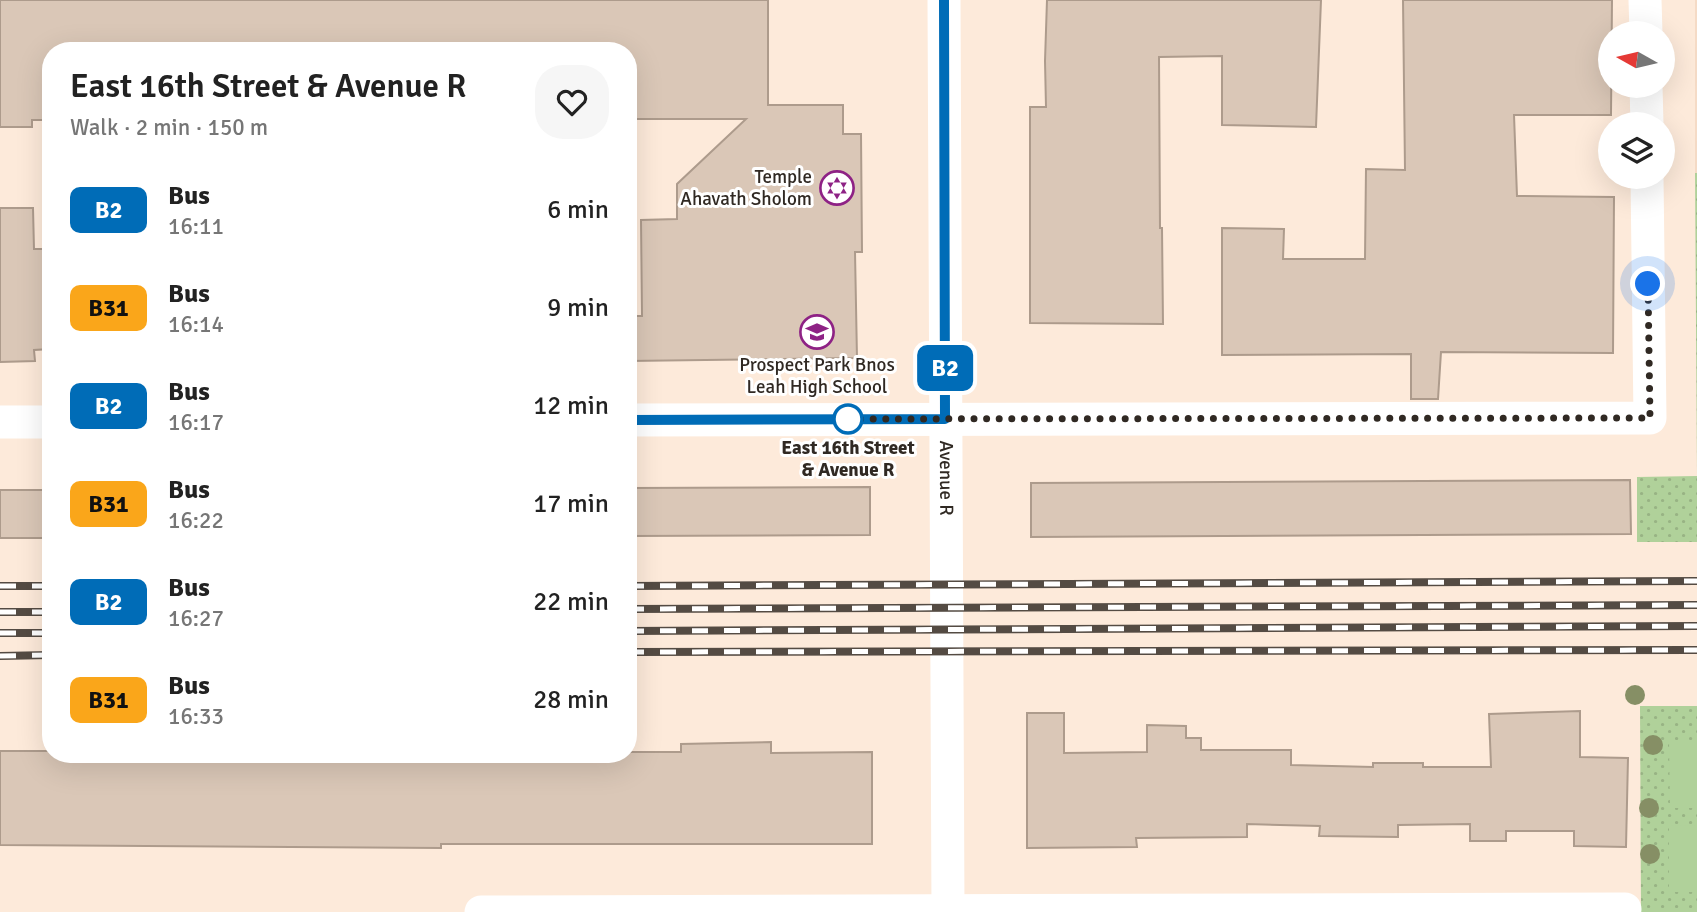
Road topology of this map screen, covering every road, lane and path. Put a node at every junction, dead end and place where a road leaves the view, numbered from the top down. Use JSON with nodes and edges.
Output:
{"nodes":[{"id":1,"x":944,"y":0,"type":"edge"},
{"id":2,"x":1646,"y":0,"type":"edge"},
{"id":3,"x":1646,"y":21,"type":"edge"},
{"id":4,"x":1647,"y":189,"type":"edge"},
{"id":5,"x":945,"y":419,"type":"junction"},
{"id":6,"x":637,"y":420,"type":"edge"},
{"id":7,"x":0,"y":422,"type":"edge"},
{"id":8,"x":42,"y":422,"type":"edge"},
{"id":9,"x":1625,"y":909,"type":"dead end"},
{"id":10,"x":948,"y":911,"type":"edge"},
{"id":11,"x":481,"y":912,"type":"edge"}],
"edges":[{"from":1,"to":5,"type":"street","name":"Avenue R"},
{"from":2,"to":3,"type":"street"},
{"from":4,"to":5,"type":"street"},
{"from":5,"to":6,"type":"street"},
{"from":5,"to":10,"type":"street","name":"Avenue R"},
{"from":7,"to":8,"type":"street"},
{"from":9,"to":10,"type":"street"},
{"from":10,"to":11,"type":"street"}]}
